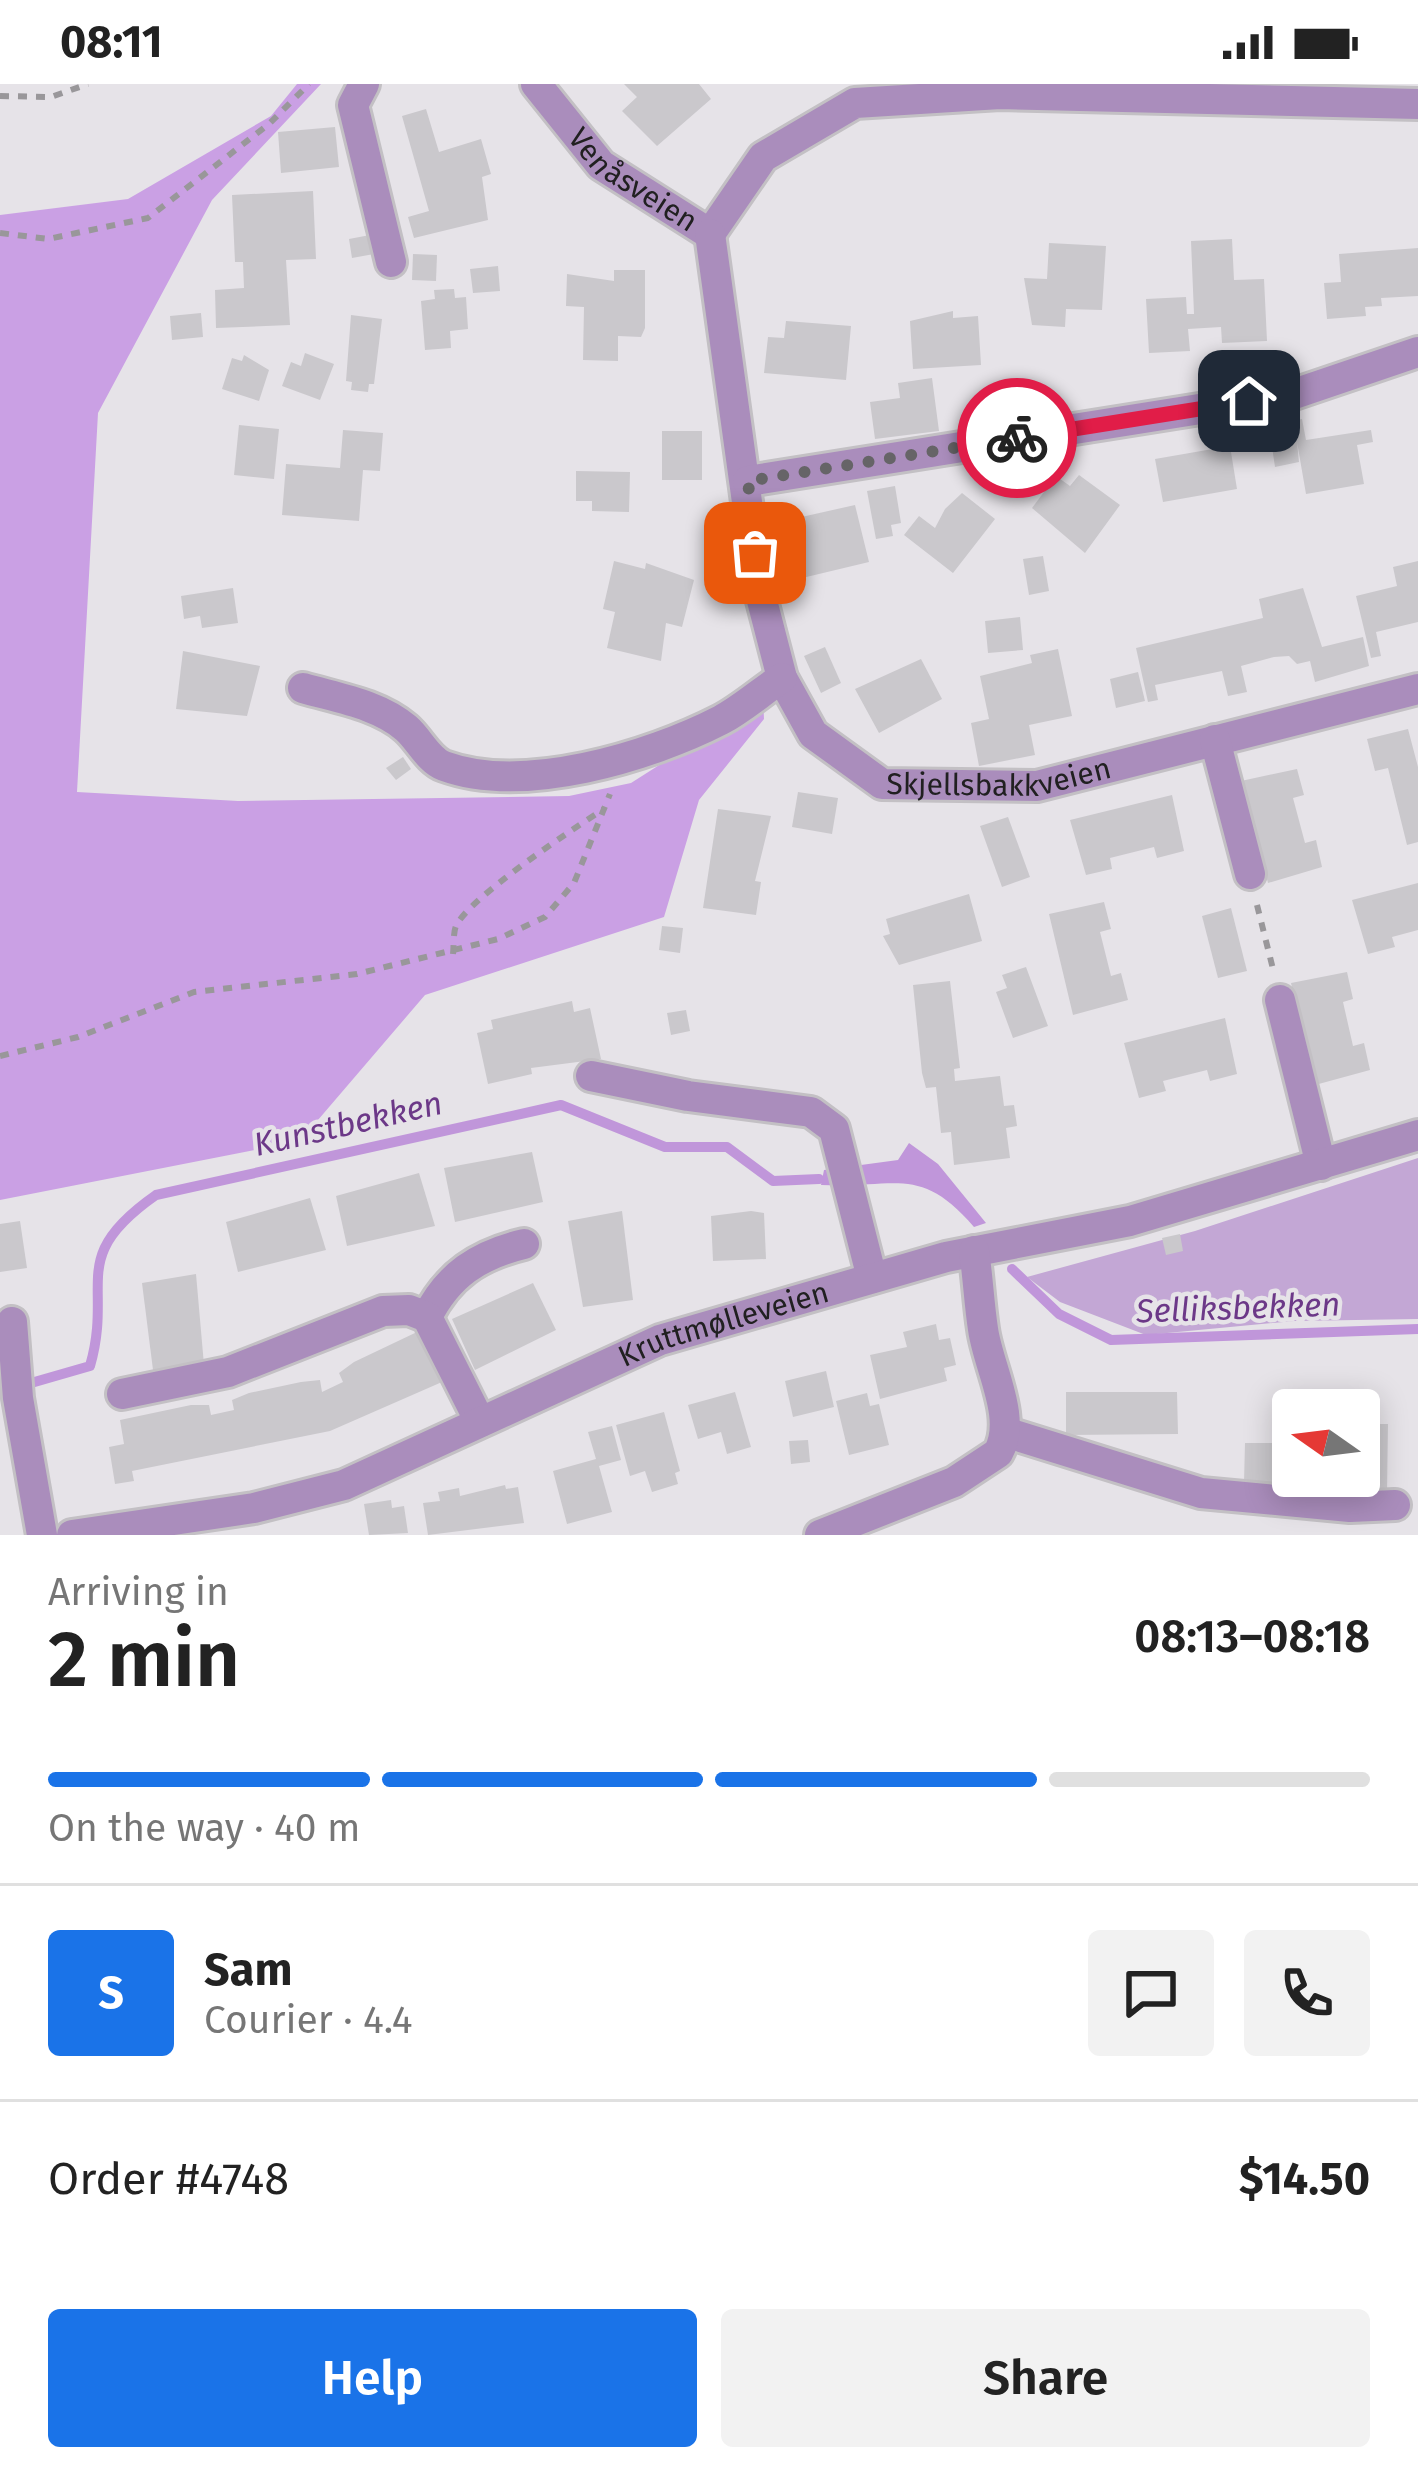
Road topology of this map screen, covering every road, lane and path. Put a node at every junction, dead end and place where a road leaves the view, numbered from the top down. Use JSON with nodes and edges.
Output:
{"nodes":[{"id":1,"x":88,"y":84,"type":"edge"},
{"id":2,"x":309,"y":84,"type":"edge"},
{"id":3,"x":364,"y":84,"type":"edge"},
{"id":4,"x":536,"y":84,"type":"edge"},
{"id":5,"x":0,"y":96,"type":"edge"},
{"id":6,"x":1418,"y":104,"type":"edge"},
{"id":7,"x":0,"y":233,"type":"edge"},
{"id":8,"x":710,"y":234,"type":"junction"},
{"id":9,"x":391,"y":262,"type":"dead end"},
{"id":10,"x":1418,"y":352,"type":"edge"},
{"id":11,"x":748,"y":481,"type":"junction"},
{"id":12,"x":782,"y":678,"type":"junction"},
{"id":13,"x":303,"y":688,"type":"dead end"},
{"id":14,"x":1418,"y":688,"type":"edge"},
{"id":15,"x":1215,"y":740,"type":"junction"},
{"id":16,"x":617,"y":761,"type":"junction"},
{"id":17,"x":607,"y":807,"type":"junction"},
{"id":18,"x":1250,"y":874,"type":"joint"},
{"id":19,"x":453,"y":954,"type":"junction"},
{"id":20,"x":1280,"y":1000,"type":"joint"},
{"id":21,"x":0,"y":1056,"type":"edge"},
{"id":22,"x":591,"y":1076,"type":"dead end"},
{"id":23,"x":1418,"y":1135,"type":"edge"},
{"id":24,"x":1321,"y":1165,"type":"junction"},
{"id":25,"x":524,"y":1244,"type":"dead end"},
{"id":26,"x":974,"y":1251,"type":"junction"},
{"id":27,"x":872,"y":1278,"type":"junction"},
{"id":28,"x":427,"y":1317,"type":"junction"},
{"id":29,"x":12,"y":1322,"type":"dead end"},
{"id":30,"x":122,"y":1394,"type":"dead end"},
{"id":31,"x":480,"y":1422,"type":"junction"},
{"id":32,"x":1005,"y":1432,"type":"junction"},
{"id":33,"x":1395,"y":1505,"type":"dead end"},
{"id":34,"x":42,"y":1535,"type":"edge"},
{"id":35,"x":73,"y":1535,"type":"edge"},
{"id":36,"x":820,"y":1535,"type":"edge"}],
"edges":[{"from":1,"to":5,"type":"path"},
{"from":2,"to":7,"type":"path"},
{"from":3,"to":9,"type":"street"},
{"from":4,"to":8,"type":"street","name":"Venåsveien"},
{"from":6,"to":8,"type":"street","name":"Venåsveien"},
{"from":8,"to":11,"type":"street","name":"Skjellsbakkveien"},
{"from":10,"to":11,"type":"street"},
{"from":11,"to":12,"type":"street","name":"Skjellsbakkveien"},
{"from":12,"to":15,"type":"street","name":"Skjellsbakkveien"},
{"from":12,"to":16,"type":"street"},
{"from":13,"to":16,"type":"street"},
{"from":14,"to":15,"type":"street","name":"Skjellsbakkveien"},
{"from":15,"to":18,"type":"street"},
{"from":16,"to":17,"type":"path"},
{"from":17,"to":19,"type":"path"},
{"from":17,"to":19,"type":"path"},
{"from":18,"to":20,"type":"path"},
{"from":19,"to":21,"type":"path"},
{"from":20,"to":24,"type":"street"},
{"from":22,"to":27,"type":"street"},
{"from":23,"to":24,"type":"street","name":"Kruttmølleveien"},
{"from":24,"to":26,"type":"street","name":"Kruttmølleveien"},
{"from":25,"to":28,"type":"street"},
{"from":26,"to":27,"type":"street","name":"Kruttmølleveien"},
{"from":26,"to":32,"type":"street"},
{"from":27,"to":31,"type":"street","name":"Kruttmølleveien"},
{"from":28,"to":30,"type":"street"},
{"from":28,"to":31,"type":"street"},
{"from":29,"to":34,"type":"street"},
{"from":31,"to":35,"type":"street","name":"Kruttmølleveien"},
{"from":32,"to":33,"type":"street"},
{"from":32,"to":36,"type":"street"}]}
